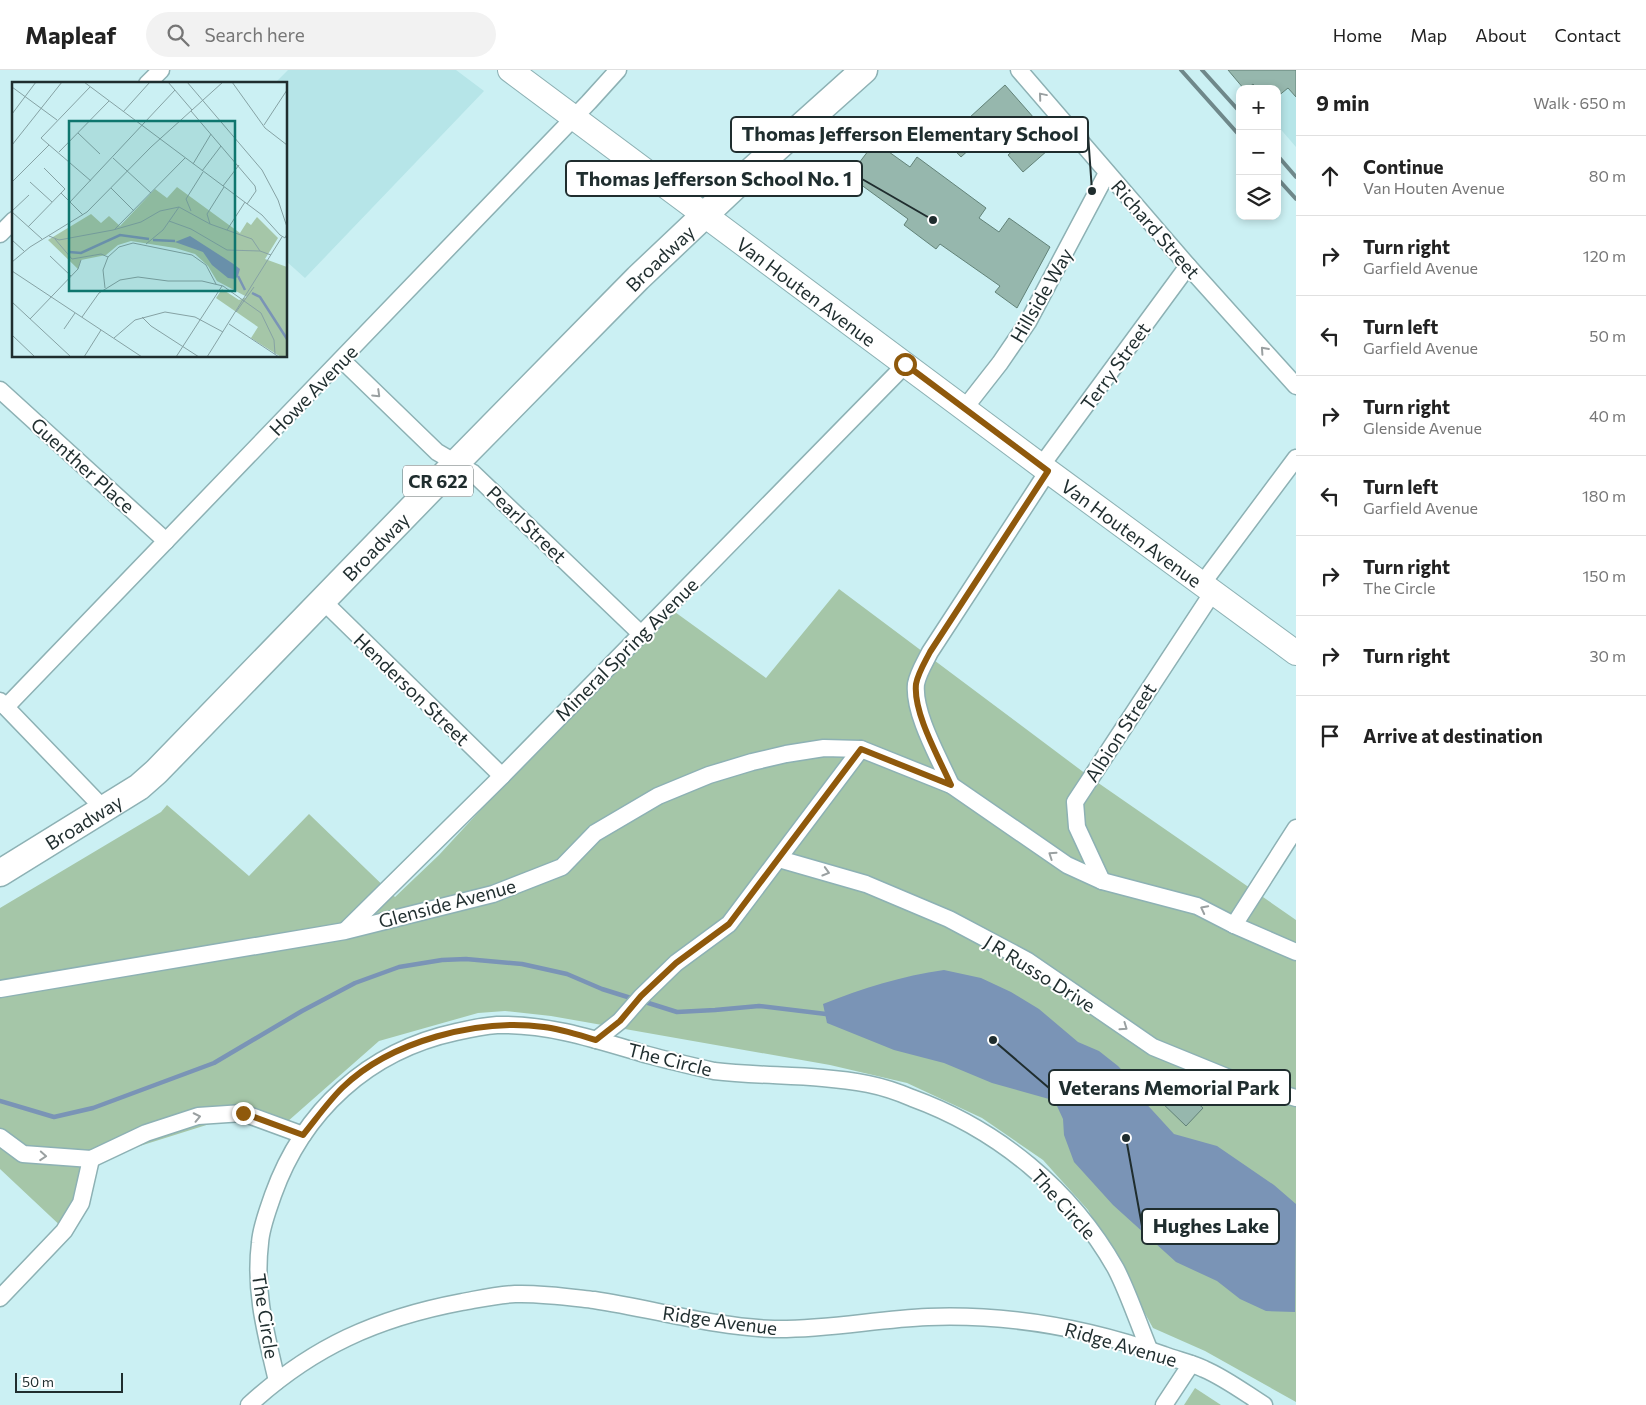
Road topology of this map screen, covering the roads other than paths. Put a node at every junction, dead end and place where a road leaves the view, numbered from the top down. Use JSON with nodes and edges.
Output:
{"nodes":[{"id":1,"x":161,"y":70,"type":"edge"},
{"id":2,"x":510,"y":70,"type":"edge"},
{"id":3,"x":618,"y":70,"type":"edge"},
{"id":4,"x":864,"y":70,"type":"edge"},
{"id":5,"x":1019,"y":70,"type":"edge"},
{"id":6,"x":150,"y":82,"type":"edge"},
{"id":7,"x":574,"y":118,"type":"junction"},
{"id":8,"x":1107,"y":173,"type":"junction"},
{"id":9,"x":704,"y":215,"type":"junction"},
{"id":10,"x":12,"y":222,"type":"edge"},
{"id":11,"x":0,"y":234,"type":"edge"},
{"id":12,"x":1188,"y":266,"type":"junction"},
{"id":13,"x":342,"y":360,"type":"junction"},
{"id":14,"x":905,"y":364,"type":"junction"},
{"id":15,"x":1296,"y":386,"type":"edge"},
{"id":16,"x":0,"y":390,"type":"edge"},
{"id":17,"x":964,"y":409,"type":"junction"},
{"id":18,"x":1296,"y":458,"type":"edge"},
{"id":19,"x":456,"y":463,"type":"junction"},
{"id":20,"x":1044,"y":469,"type":"junction"},
{"id":21,"x":166,"y":541,"type":"junction"},
{"id":22,"x":1208,"y":588,"type":"junction"},
{"id":23,"x":323,"y":601,"type":"junction"},
{"id":24,"x":641,"y":634,"type":"junction"},
{"id":25,"x":1296,"y":653,"type":"edge"},
{"id":26,"x":3,"y":704,"type":"edge"},
{"id":27,"x":861,"y":749,"type":"junction"},
{"id":28,"x":502,"y":776,"type":"junction"},
{"id":29,"x":951,"y":785,"type":"junction"},
{"id":30,"x":104,"y":809,"type":"junction"},
{"id":31,"x":1296,"y":828,"type":"edge"},
{"id":32,"x":779,"y":859,"type":"junction"},
{"id":33,"x":0,"y":873,"type":"edge"},
{"id":34,"x":1102,"y":881,"type":"junction"},
{"id":35,"x":1234,"y":925,"type":"junction"},
{"id":36,"x":345,"y":931,"type":"junction"},
{"id":37,"x":1296,"y":952,"type":"edge"},
{"id":38,"x":0,"y":989,"type":"edge"},
{"id":39,"x":596,"y":1040,"type":"junction"},
{"id":40,"x":1296,"y":1098,"type":"edge"},
{"id":41,"x":303,"y":1135,"type":"junction"},
{"id":42,"x":0,"y":1137,"type":"edge"},
{"id":43,"x":91,"y":1159,"type":"junction"},
{"id":44,"x":4,"y":1287,"type":"edge"},
{"id":45,"x":1149,"y":1350,"type":"junction"},
{"id":46,"x":1191,"y":1364,"type":"junction"},
{"id":47,"x":276,"y":1381,"type":"junction"},
{"id":48,"x":248,"y":1405,"type":"edge"},
{"id":49,"x":1164,"y":1405,"type":"edge"},
{"id":50,"x":1264,"y":1405,"type":"edge"}],
"edges":[{"from":1,"to":6,"type":"street"},
{"from":2,"to":7,"type":"main road","name":"Van Houten Avenue"},
{"from":3,"to":7,"type":"street","name":"Howe Avenue"},
{"from":4,"to":9,"type":"main road","name":"Broadway","number":"CR 622"},
{"from":8,"to":5,"type":"street","name":"Richard Street","one_way":true},
{"from":7,"to":9,"type":"main road","name":"Van Houten Avenue"},
{"from":7,"to":13,"type":"street","name":"Howe Avenue"},
{"from":8,"to":12,"type":"street","name":"Richard Street"},
{"from":8,"to":17,"type":"street","name":"Hillside Way"},
{"from":9,"to":14,"type":"main road","name":"Van Houten Avenue"},
{"from":9,"to":19,"type":"main road","name":"Broadway","number":"CR 622"},
{"from":10,"to":11,"type":"street"},
{"from":15,"to":12,"type":"street","name":"Richard Street","one_way":true},
{"from":12,"to":20,"type":"street","name":"Terry Street"},
{"from":13,"to":19,"type":"street","name":"Pearl Street","one_way":true},
{"from":13,"to":21,"type":"street","name":"Howe Avenue"},
{"from":14,"to":17,"type":"main road","name":"Van Houten Avenue"},
{"from":14,"to":24,"type":"street","name":"Mineral Spring Avenue"},
{"from":16,"to":21,"type":"street","name":"Guenther Place"},
{"from":17,"to":20,"type":"main road","name":"Van Houten Avenue"},
{"from":18,"to":22,"type":"street","name":"Albion Street"},
{"from":19,"to":23,"type":"main road","name":"Broadway","number":"CR 622"},
{"from":19,"to":24,"type":"street","name":"Pearl Street"},
{"from":20,"to":22,"type":"main road","name":"Van Houten Avenue"},
{"from":20,"to":29,"type":"street","name":"Terry Street"},
{"from":21,"to":26,"type":"street","name":"Howe Avenue"},
{"from":22,"to":25,"type":"main road","name":"Van Houten Avenue"},
{"from":22,"to":34,"type":"street","name":"Albion Street"},
{"from":23,"to":28,"type":"street","name":"Henderson Street"},
{"from":23,"to":30,"type":"main road","name":"Broadway","number":"CR 622"},
{"from":24,"to":28,"type":"street","name":"Mineral Spring Avenue"},
{"from":26,"to":30,"type":"street"},
{"from":27,"to":29,"type":"street","name":"Glenside Avenue"},
{"from":27,"to":32,"type":"street"},
{"from":27,"to":36,"type":"street","name":"Glenside Avenue"},
{"from":28,"to":36,"type":"street","name":"Mineral Spring Avenue"},
{"from":34,"to":29,"type":"street","name":"Glenside Avenue","one_way":true},
{"from":30,"to":33,"type":"main road","name":"Broadway","number":"CR 622"},
{"from":31,"to":35,"type":"street"},
{"from":32,"to":39,"type":"street"},
{"from":32,"to":40,"type":"street","name":"J R Russo Drive","one_way":true},
{"from":35,"to":34,"type":"street","name":"Glenside Avenue","one_way":true},
{"from":35,"to":37,"type":"street","name":"Glenside Avenue"},
{"from":36,"to":38,"type":"street","name":"Glenside Avenue"},
{"from":39,"to":41,"type":"street","name":"The Circle"},
{"from":39,"to":45,"type":"street","name":"The Circle"},
{"from":43,"to":41,"type":"street","one_way":true},
{"from":41,"to":47,"type":"street","name":"The Circle"},
{"from":42,"to":43,"type":"street","one_way":true},
{"from":43,"to":44,"type":"street"},
{"from":45,"to":46,"type":"street","name":"Ridge Avenue"},
{"from":45,"to":47,"type":"street","name":"Ridge Avenue"},
{"from":46,"to":49,"type":"street"},
{"from":46,"to":50,"type":"street","name":"Ridge Avenue"},
{"from":47,"to":48,"type":"street","name":"Ridge Avenue"}]}
